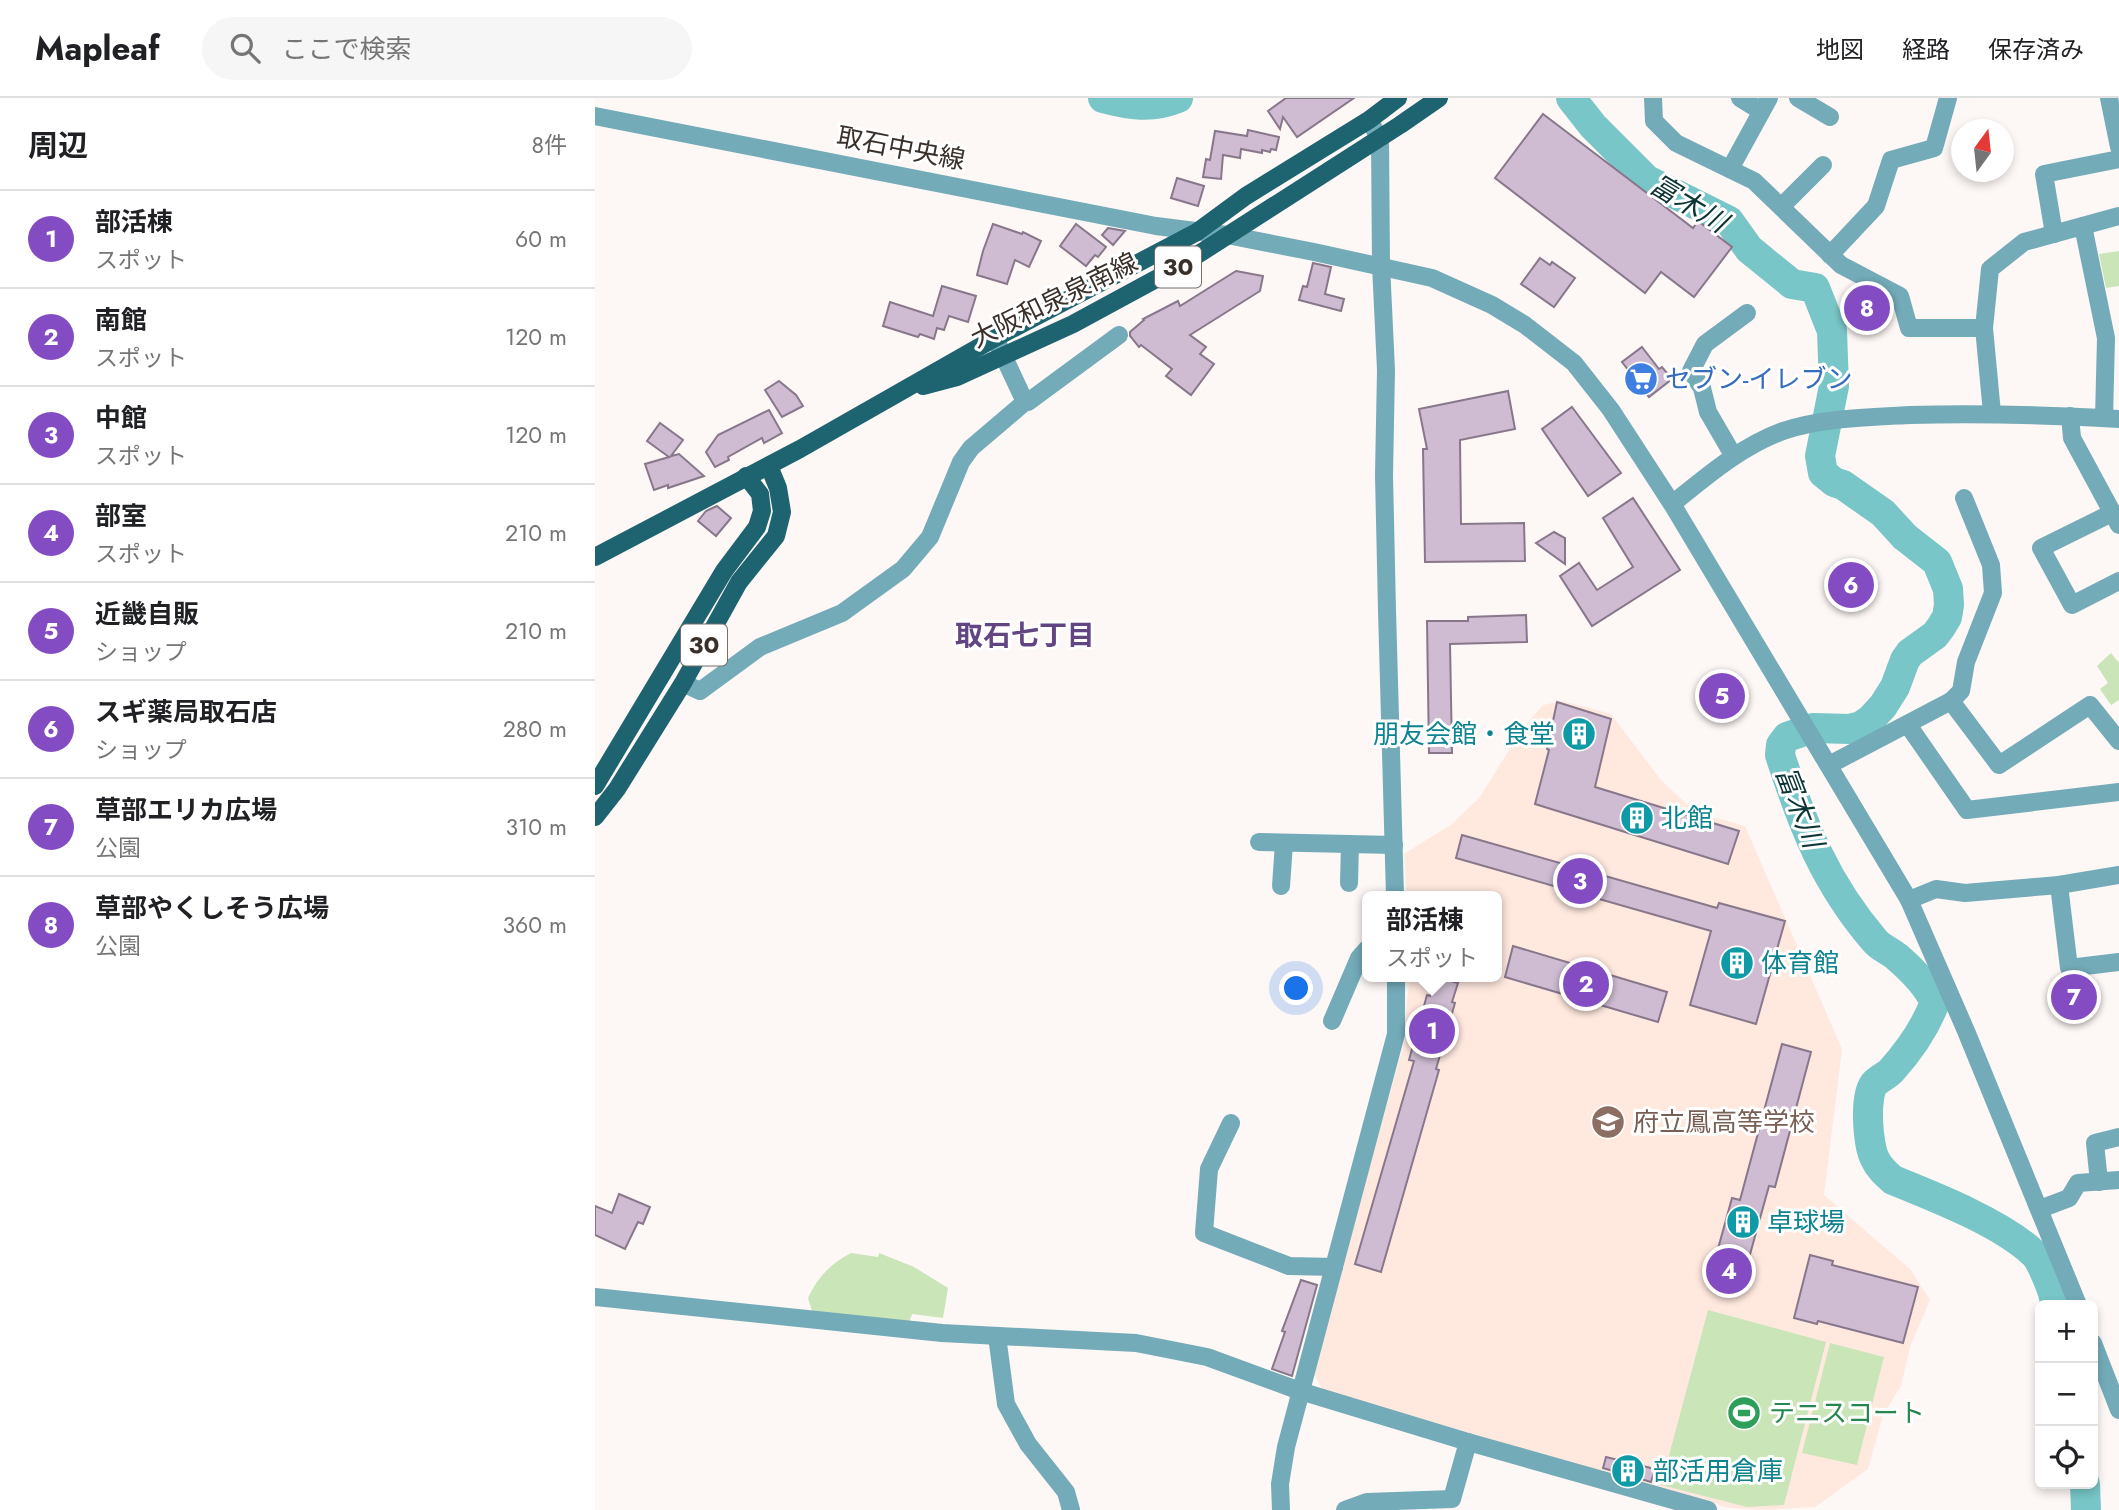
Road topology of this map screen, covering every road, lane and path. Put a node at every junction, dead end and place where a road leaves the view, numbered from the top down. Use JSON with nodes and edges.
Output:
{"nodes":[{"id":1,"x":1398,"y":98,"type":"edge"},
{"id":2,"x":1439,"y":98,"type":"edge"},
{"id":3,"x":1653,"y":98,"type":"edge"},
{"id":4,"x":1740,"y":98,"type":"edge"},
{"id":5,"x":1798,"y":98,"type":"edge"},
{"id":6,"x":1948,"y":98,"type":"edge"},
{"id":7,"x":2109,"y":98,"type":"edge"},
{"id":8,"x":1765,"y":104,"type":"edge"},
{"id":9,"x":1823,"y":108,"type":"edge"},
{"id":10,"x":595,"y":116,"type":"edge"},
{"id":11,"x":1369,"y":120,"type":"junction"},
{"id":12,"x":1380,"y":139,"type":"junction"},
{"id":13,"x":2119,"y":147,"type":"edge"},
{"id":14,"x":2119,"y":159,"type":"edge"},
{"id":15,"x":1822,"y":165,"type":"dead end"},
{"id":16,"x":1730,"y":169,"type":"junction"},
{"id":17,"x":1781,"y":207,"type":"junction"},
{"id":18,"x":2119,"y":216,"type":"edge"},
{"id":19,"x":2083,"y":226,"type":"junction"},
{"id":20,"x":1197,"y":232,"type":"junction"},
{"id":21,"x":2054,"y":234,"type":"junction"},
{"id":22,"x":1227,"y":235,"type":"junction"},
{"id":23,"x":1830,"y":255,"type":"junction"},
{"id":24,"x":1381,"y":265,"type":"junction"},
{"id":25,"x":1747,"y":313,"type":"dead end"},
{"id":26,"x":1984,"y":328,"type":"junction"},
{"id":27,"x":1119,"y":335,"type":"dead end"},
{"id":28,"x":995,"y":338,"type":"junction"},
{"id":29,"x":2113,"y":338,"type":"edge"},
{"id":30,"x":1003,"y":357,"type":"junction"},
{"id":31,"x":896,"y":394,"type":"junction"},
{"id":32,"x":1025,"y":402,"type":"junction"},
{"id":33,"x":1992,"y":413,"type":"junction"},
{"id":34,"x":2070,"y":416,"type":"junction"},
{"id":35,"x":2111,"y":418,"type":"edge"},
{"id":36,"x":1733,"y":455,"type":"junction"},
{"id":37,"x":769,"y":466,"type":"junction"},
{"id":38,"x":746,"y":476,"type":"junction"},
{"id":39,"x":1964,"y":498,"type":"dead end"},
{"id":40,"x":1672,"y":504,"type":"junction"},
{"id":41,"x":2116,"y":519,"type":"edge"},
{"id":42,"x":595,"y":557,"type":"edge"},
{"id":43,"x":2119,"y":580,"type":"edge"},
{"id":44,"x":683,"y":683,"type":"junction"},
{"id":45,"x":1951,"y":701,"type":"junction"},
{"id":46,"x":1908,"y":725,"type":"junction"},
{"id":47,"x":2119,"y":741,"type":"edge"},
{"id":48,"x":1829,"y":765,"type":"junction"},
{"id":49,"x":595,"y":786,"type":"edge"},
{"id":50,"x":2119,"y":792,"type":"edge"},
{"id":51,"x":595,"y":817,"type":"edge"},
{"id":52,"x":1259,"y":842,"type":"dead end"},
{"id":53,"x":1284,"y":843,"type":"junction"},
{"id":54,"x":1350,"y":844,"type":"junction"},
{"id":55,"x":1394,"y":845,"type":"junction"},
{"id":56,"x":2119,"y":875,"type":"edge"},
{"id":57,"x":1349,"y":883,"type":"dead end"},
{"id":58,"x":2059,"y":885,"type":"junction"},
{"id":59,"x":1281,"y":886,"type":"dead end"},
{"id":60,"x":1395,"y":891,"type":"edge"},
{"id":61,"x":1909,"y":900,"type":"junction"},
{"id":62,"x":1362,"y":955,"type":"edge"},
{"id":63,"x":2119,"y":962,"type":"edge"},
{"id":64,"x":1395,"y":982,"type":"edge"},
{"id":65,"x":1332,"y":1021,"type":"dead end"},
{"id":66,"x":1231,"y":1123,"type":"dead end"},
{"id":67,"x":2119,"y":1136,"type":"edge"},
{"id":68,"x":2119,"y":1180,"type":"edge"},
{"id":69,"x":2099,"y":1182,"type":"junction"},
{"id":70,"x":2040,"y":1209,"type":"junction"},
{"id":71,"x":1334,"y":1267,"type":"junction"},
{"id":72,"x":595,"y":1297,"type":"edge"},
{"id":73,"x":2076,"y":1300,"type":"edge"},
{"id":74,"x":997,"y":1336,"type":"junction"},
{"id":75,"x":2098,"y":1356,"type":"edge"},
{"id":76,"x":1300,"y":1391,"type":"junction"},
{"id":77,"x":2119,"y":1410,"type":"edge"},
{"id":78,"x":1468,"y":1442,"type":"junction"},
{"id":79,"x":1071,"y":1510,"type":"edge"},
{"id":80,"x":1281,"y":1510,"type":"edge"},
{"id":81,"x":1345,"y":1510,"type":"edge"},
{"id":82,"x":1708,"y":1510,"type":"edge"}],
"edges":[{"from":1,"to":11,"type":"main road","name":"大阪和泉泉南線","number":"30"},
{"from":2,"to":12,"type":"main road","name":"大阪和泉泉南線","number":"30"},
{"from":3,"to":16,"type":"street"},
{"from":4,"to":8,"type":"street"},
{"from":5,"to":9,"type":"street"},
{"from":6,"to":23,"type":"street"},
{"from":7,"to":13,"type":"street"},
{"from":8,"to":16,"type":"street"},
{"from":10,"to":20,"type":"street","name":"取石中央線"},
{"from":11,"to":12,"type":"street"},
{"from":11,"to":20,"type":"main road","name":"大阪和泉泉南線","number":"30"},
{"from":12,"to":22,"type":"main road","name":"大阪和泉泉南線","number":"30"},
{"from":12,"to":24,"type":"street"},
{"from":14,"to":21,"type":"street"},
{"from":15,"to":17,"type":"street"},
{"from":16,"to":17,"type":"street"},
{"from":17,"to":23,"type":"street"},
{"from":18,"to":19,"type":"street"},
{"from":19,"to":21,"type":"street"},
{"from":19,"to":29,"type":"street"},
{"from":20,"to":22,"type":"street","name":"取石中央線"},
{"from":20,"to":28,"type":"main road","name":"大阪和泉泉南線","number":"30"},
{"from":21,"to":26,"type":"street"},
{"from":22,"to":24,"type":"street","name":"取石中央線"},
{"from":22,"to":30,"type":"main road","name":"大阪和泉泉南線","number":"30"},
{"from":23,"to":26,"type":"street"},
{"from":24,"to":40,"type":"street","name":"取石中央線"},
{"from":24,"to":55,"type":"street"},
{"from":25,"to":36,"type":"street"},
{"from":26,"to":33,"type":"street"},
{"from":27,"to":32,"type":"street"},
{"from":28,"to":30,"type":"street"},
{"from":28,"to":31,"type":"main road","name":"大阪和泉泉南線","number":"30"},
{"from":29,"to":35,"type":"street"},
{"from":30,"to":31,"type":"main road","name":"大阪和泉泉南線","number":"30"},
{"from":30,"to":32,"type":"street"},
{"from":31,"to":37,"type":"main road","name":"大阪和泉泉南線","number":"30"},
{"from":32,"to":44,"type":"street"},
{"from":33,"to":34,"type":"street"},
{"from":33,"to":36,"type":"street"},
{"from":34,"to":35,"type":"street"},
{"from":34,"to":41,"type":"street"},
{"from":36,"to":40,"type":"street"},
{"from":37,"to":38,"type":"main road","name":"大阪和泉泉南線","number":"30"},
{"from":37,"to":44,"type":"main road","number":"30"},
{"from":38,"to":42,"type":"main road","name":"大阪和泉泉南線","number":"30"},
{"from":38,"to":49,"type":"main road","number":"30"},
{"from":39,"to":45,"type":"street"},
{"from":40,"to":48,"type":"street","name":"取石中央線"},
{"from":41,"to":43,"type":"street"},
{"from":44,"to":51,"type":"main road","number":"30"},
{"from":45,"to":46,"type":"street"},
{"from":45,"to":47,"type":"street"},
{"from":46,"to":48,"type":"street"},
{"from":46,"to":50,"type":"street"},
{"from":48,"to":61,"type":"street","name":"取石中央線"},
{"from":52,"to":53,"type":"street"},
{"from":53,"to":54,"type":"street"},
{"from":53,"to":59,"type":"street"},
{"from":54,"to":55,"type":"street"},
{"from":54,"to":57,"type":"street"},
{"from":55,"to":60,"type":"street"},
{"from":56,"to":58,"type":"street"},
{"from":58,"to":61,"type":"street"},
{"from":58,"to":63,"type":"street"},
{"from":61,"to":70,"type":"street","name":"取石中央線"},
{"from":62,"to":65,"type":"street"},
{"from":64,"to":71,"type":"street"},
{"from":66,"to":71,"type":"street"},
{"from":67,"to":69,"type":"street"},
{"from":68,"to":69,"type":"street"},
{"from":69,"to":70,"type":"street"},
{"from":70,"to":73,"type":"street","name":"取石中央線"},
{"from":71,"to":76,"type":"street"},
{"from":72,"to":74,"type":"street"},
{"from":74,"to":76,"type":"street"},
{"from":74,"to":79,"type":"street"},
{"from":75,"to":77,"type":"street"},
{"from":76,"to":78,"type":"street"},
{"from":76,"to":80,"type":"street"},
{"from":78,"to":81,"type":"street"},
{"from":78,"to":82,"type":"street"}]}
